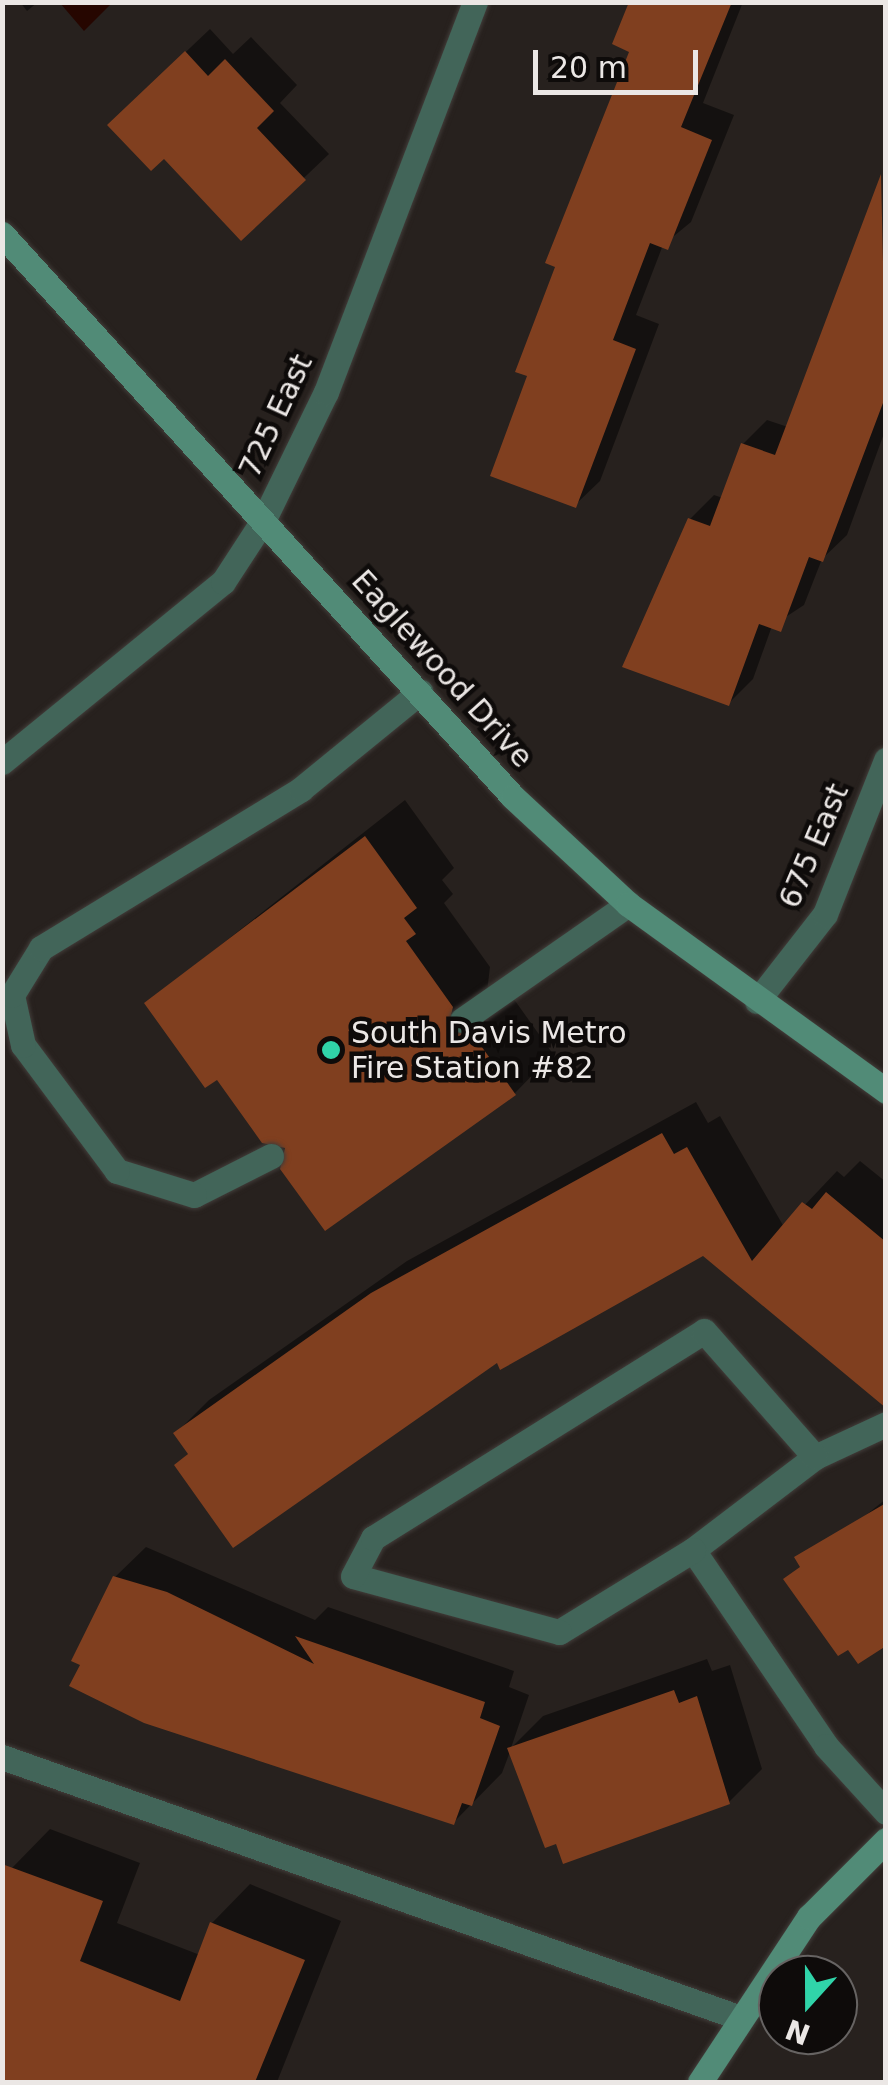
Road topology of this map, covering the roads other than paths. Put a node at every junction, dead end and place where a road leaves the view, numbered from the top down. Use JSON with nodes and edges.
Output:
{"nodes":[{"id":1,"x":475,"y":2,"type":"edge"},
{"id":2,"x":2,"y":234,"type":"edge"},
{"id":3,"x":264,"y":519,"type":"junction"},
{"id":4,"x":420,"y":692,"type":"junction"},
{"id":5,"x":4,"y":759,"type":"edge"},
{"id":6,"x":886,"y":760,"type":"edge"},
{"id":7,"x":628,"y":904,"type":"junction"},
{"id":8,"x":757,"y":1001,"type":"junction"},
{"id":9,"x":462,"y":1020,"type":"dead end"},
{"id":10,"x":886,"y":1091,"type":"edge"},
{"id":11,"x":271,"y":1156,"type":"dead end"},
{"id":12,"x":886,"y":1424,"type":"edge"},
{"id":13,"x":815,"y":1457,"type":"junction"},
{"id":14,"x":693,"y":1550,"type":"junction"},
{"id":15,"x":2,"y":1757,"type":"edge"},
{"id":16,"x":886,"y":1812,"type":"edge"},
{"id":17,"x":886,"y":1840,"type":"edge"},
{"id":18,"x":738,"y":2017,"type":"junction"},
{"id":19,"x":700,"y":2082,"type":"edge"}],
"edges":[{"from":1,"to":3,"type":"street","name":"725 East"},
{"from":2,"to":3,"type":"main road","name":"Eaglewood Drive"},
{"from":3,"to":4,"type":"main road","name":"Eaglewood Drive"},
{"from":3,"to":5,"type":"street","name":"725 East"},
{"from":4,"to":7,"type":"main road","name":"Eaglewood Drive"},
{"from":4,"to":11,"type":"street"},
{"from":6,"to":8,"type":"street","name":"675 East"},
{"from":7,"to":8,"type":"main road","name":"Eaglewood Drive"},
{"from":7,"to":9,"type":"street"},
{"from":8,"to":10,"type":"main road","name":"Eaglewood Drive"},
{"from":12,"to":13,"type":"street"},
{"from":13,"to":14,"type":"street"},
{"from":13,"to":14,"type":"street"},
{"from":14,"to":16,"type":"street"},
{"from":15,"to":18,"type":"street"},
{"from":17,"to":18,"type":"main road"},
{"from":18,"to":19,"type":"main road"}]}
